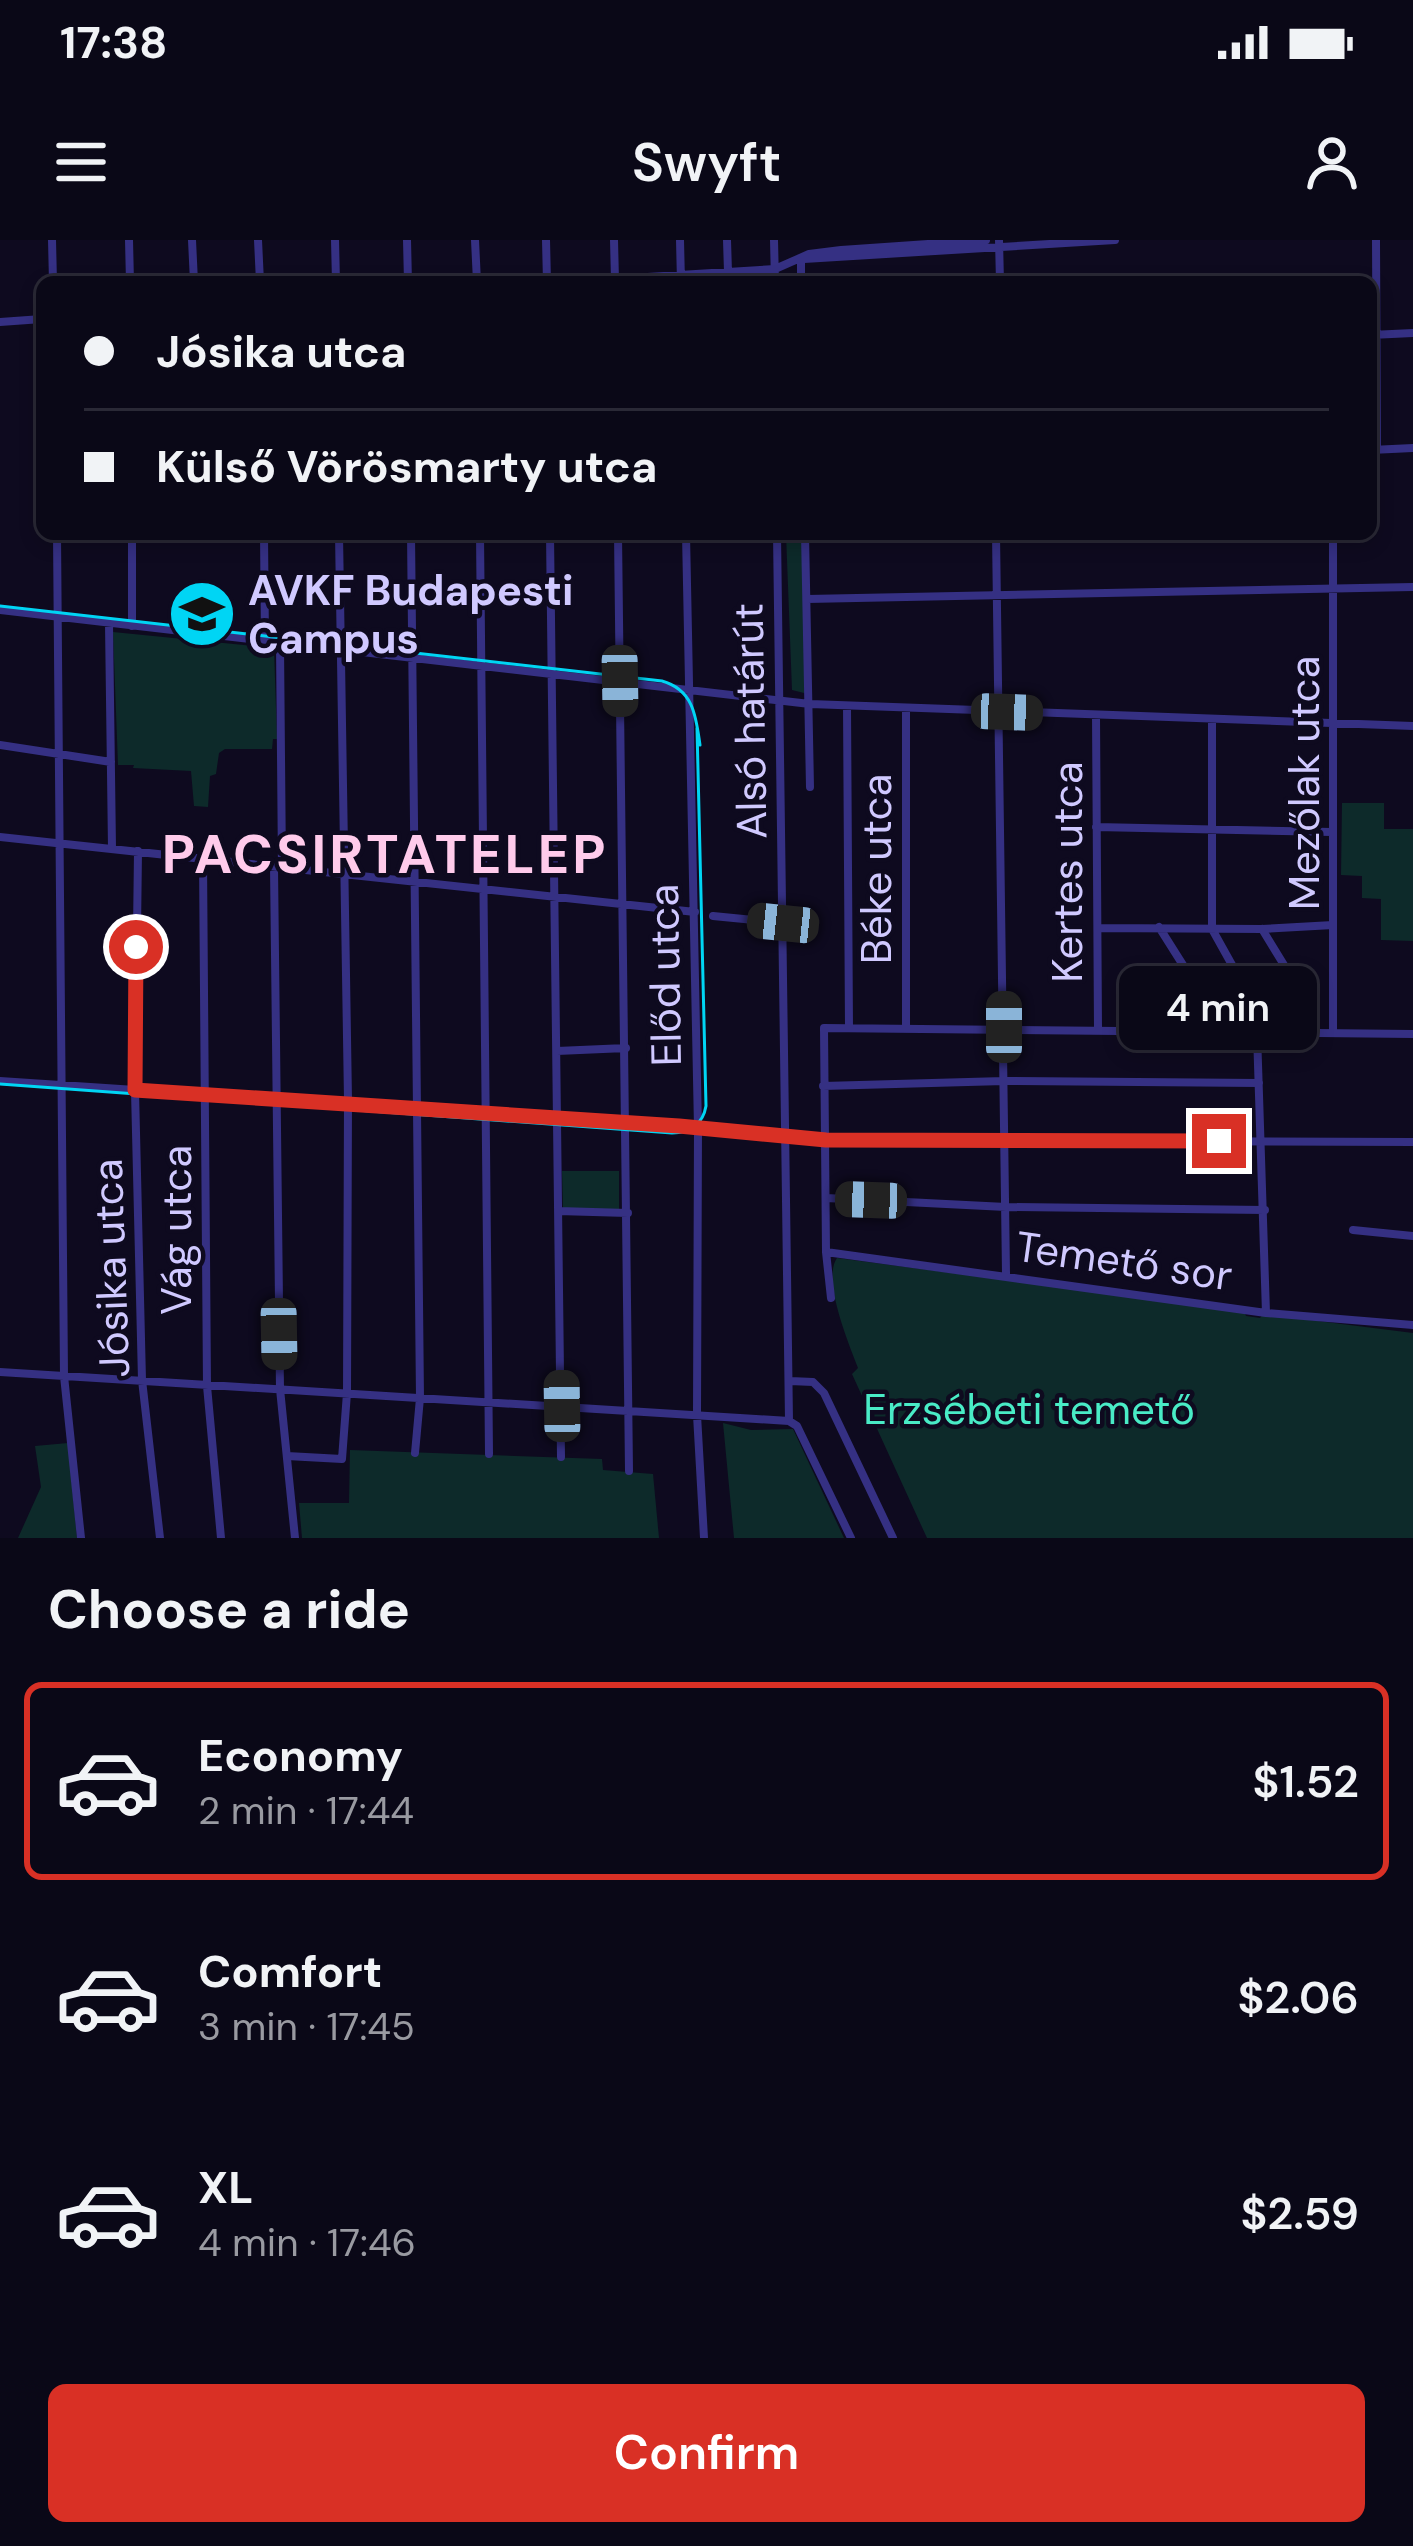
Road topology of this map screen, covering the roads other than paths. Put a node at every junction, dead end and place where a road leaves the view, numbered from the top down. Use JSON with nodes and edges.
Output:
{"nodes":[{"id":1,"x":52,"y":240,"type":"edge"},
{"id":2,"x":129,"y":240,"type":"edge"},
{"id":3,"x":192,"y":240,"type":"edge"},
{"id":4,"x":257,"y":240,"type":"edge"},
{"id":5,"x":335,"y":240,"type":"edge"},
{"id":6,"x":407,"y":240,"type":"edge"},
{"id":7,"x":475,"y":240,"type":"edge"},
{"id":8,"x":546,"y":240,"type":"edge"},
{"id":9,"x":614,"y":240,"type":"edge"},
{"id":10,"x":680,"y":240,"type":"edge"},
{"id":11,"x":727,"y":240,"type":"edge"},
{"id":12,"x":774,"y":240,"type":"edge"},
{"id":13,"x":986,"y":240,"type":"edge"},
{"id":14,"x":1115,"y":240,"type":"edge"},
{"id":15,"x":1376,"y":240,"type":"edge"},
{"id":16,"x":1002,"y":243,"type":"edge"},
{"id":17,"x":861,"y":253,"type":"junction"},
{"id":18,"x":802,"y":259,"type":"junction"},
{"id":19,"x":775,"y":269,"type":"junction"},
{"id":20,"x":728,"y":272,"type":"junction"},
{"id":21,"x":52,"y":276,"type":"edge"},
{"id":22,"x":130,"y":276,"type":"edge"},
{"id":23,"x":194,"y":276,"type":"edge"},
{"id":24,"x":260,"y":276,"type":"edge"},
{"id":25,"x":336,"y":276,"type":"edge"},
{"id":26,"x":408,"y":276,"type":"edge"},
{"id":27,"x":477,"y":276,"type":"edge"},
{"id":28,"x":547,"y":276,"type":"edge"},
{"id":29,"x":615,"y":276,"type":"edge"},
{"id":30,"x":681,"y":276,"type":"edge"},
{"id":31,"x":697,"y":276,"type":"edge"},
{"id":32,"x":775,"y":276,"type":"edge"},
{"id":33,"x":801,"y":276,"type":"edge"},
{"id":34,"x":1000,"y":276,"type":"edge"},
{"id":35,"x":1376,"y":276,"type":"edge"},
{"id":36,"x":36,"y":319,"type":"edge"},
{"id":37,"x":0,"y":322,"type":"edge"},
{"id":38,"x":1413,"y":332,"type":"edge"},
{"id":39,"x":1377,"y":335,"type":"edge"},
{"id":40,"x":1413,"y":448,"type":"edge"},
{"id":41,"x":1377,"y":450,"type":"edge"},
{"id":42,"x":57,"y":540,"type":"edge"},
{"id":43,"x":132,"y":540,"type":"edge"},
{"id":44,"x":264,"y":540,"type":"edge"},
{"id":45,"x":339,"y":540,"type":"edge"},
{"id":46,"x":411,"y":540,"type":"edge"},
{"id":47,"x":480,"y":540,"type":"edge"},
{"id":48,"x":550,"y":540,"type":"edge"},
{"id":49,"x":618,"y":540,"type":"edge"},
{"id":50,"x":686,"y":540,"type":"edge"},
{"id":51,"x":777,"y":540,"type":"edge"},
{"id":52,"x":805,"y":540,"type":"edge"},
{"id":53,"x":996,"y":540,"type":"edge"},
{"id":54,"x":1333,"y":540,"type":"edge"},
{"id":55,"x":1413,"y":587,"type":"edge"},
{"id":56,"x":1334,"y":588,"type":"junction"},
{"id":57,"x":997,"y":597,"type":"junction"},
{"id":58,"x":806,"y":599,"type":"junction"},
{"id":59,"x":0,"y":610,"type":"edge"},
{"id":60,"x":58,"y":617,"type":"junction"},
{"id":61,"x":109,"y":623,"type":"junction"},
{"id":62,"x":132,"y":626,"type":"junction"},
{"id":63,"x":265,"y":642,"type":"junction"},
{"id":64,"x":280,"y":644,"type":"junction"},
{"id":65,"x":340,"y":651,"type":"junction"},
{"id":66,"x":412,"y":658,"type":"junction"},
{"id":67,"x":482,"y":666,"type":"junction"},
{"id":68,"x":551,"y":673,"type":"junction"},
{"id":69,"x":620,"y":681,"type":"junction"},
{"id":70,"x":687,"y":689,"type":"junction"},
{"id":71,"x":779,"y":700,"type":"junction"},
{"id":72,"x":808,"y":704,"type":"junction"},
{"id":73,"x":847,"y":706,"type":"junction"},
{"id":74,"x":906,"y":708,"type":"junction"},
{"id":75,"x":999,"y":712,"type":"junction"},
{"id":76,"x":1096,"y":715,"type":"junction"},
{"id":77,"x":1211,"y":719,"type":"junction"},
{"id":78,"x":1332,"y":723,"type":"junction"},
{"id":79,"x":1413,"y":726,"type":"edge"},
{"id":80,"x":0,"y":746,"type":"edge"},
{"id":81,"x":62,"y":755,"type":"junction"},
{"id":82,"x":111,"y":762,"type":"junction"},
{"id":83,"x":810,"y":787,"type":"dead end"},
{"id":84,"x":1096,"y":826,"type":"junction"},
{"id":85,"x":1212,"y":829,"type":"junction"},
{"id":86,"x":1332,"y":832,"type":"junction"},
{"id":87,"x":0,"y":837,"type":"edge"},
{"id":88,"x":60,"y":844,"type":"junction"},
{"id":89,"x":112,"y":848,"type":"junction"},
{"id":90,"x":137,"y":851,"type":"junction"},
{"id":91,"x":203,"y":859,"type":"junction"},
{"id":92,"x":278,"y":868,"type":"junction"},
{"id":93,"x":344,"y":875,"type":"junction"},
{"id":94,"x":414,"y":882,"type":"junction"},
{"id":95,"x":483,"y":889,"type":"junction"},
{"id":96,"x":554,"y":896,"type":"junction"},
{"id":97,"x":624,"y":904,"type":"junction"},
{"id":98,"x":695,"y":912,"type":"junction"},
{"id":99,"x":713,"y":916,"type":"dead end"},
{"id":100,"x":783,"y":923,"type":"junction"},
{"id":101,"x":1333,"y":925,"type":"junction"},
{"id":102,"x":1159,"y":927,"type":"junction"},
{"id":103,"x":1098,"y":928,"type":"junction"},
{"id":104,"x":1212,"y":928,"type":"junction"},
{"id":105,"x":1262,"y":929,"type":"junction"},
{"id":106,"x":1292,"y":978,"type":"dead end"},
{"id":107,"x":1241,"y":981,"type":"dead end"},
{"id":108,"x":1195,"y":984,"type":"dead end"},
{"id":109,"x":1004,"y":1027,"type":"junction"},
{"id":110,"x":849,"y":1028,"type":"junction"},
{"id":111,"x":906,"y":1029,"type":"junction"},
{"id":112,"x":1098,"y":1029,"type":"junction"},
{"id":113,"x":1334,"y":1031,"type":"junction"},
{"id":114,"x":1257,"y":1033,"type":"junction"},
{"id":115,"x":1413,"y":1034,"type":"edge"},
{"id":116,"x":626,"y":1048,"type":"junction"},
{"id":117,"x":556,"y":1052,"type":"junction"},
{"id":118,"x":0,"y":1081,"type":"edge"},
{"id":119,"x":1004,"y":1081,"type":"junction"},
{"id":120,"x":1259,"y":1084,"type":"junction"},
{"id":121,"x":63,"y":1086,"type":"junction"},
{"id":122,"x":824,"y":1086,"type":"junction"},
{"id":123,"x":135,"y":1090,"type":"junction"},
{"id":124,"x":206,"y":1096,"type":"junction"},
{"id":125,"x":275,"y":1100,"type":"junction"},
{"id":126,"x":348,"y":1105,"type":"junction"},
{"id":127,"x":418,"y":1110,"type":"junction"},
{"id":128,"x":485,"y":1114,"type":"junction"},
{"id":129,"x":557,"y":1118,"type":"junction"},
{"id":130,"x":627,"y":1123,"type":"junction"},
{"id":131,"x":698,"y":1128,"type":"junction"},
{"id":132,"x":788,"y":1135,"type":"junction"},
{"id":133,"x":1005,"y":1138,"type":"junction"},
{"id":134,"x":821,"y":1140,"type":"junction"},
{"id":135,"x":1262,"y":1141,"type":"junction"},
{"id":136,"x":1413,"y":1142,"type":"edge"},
{"id":137,"x":826,"y":1198,"type":"junction"},
{"id":138,"x":1006,"y":1207,"type":"junction"},
{"id":139,"x":1265,"y":1210,"type":"junction"},
{"id":140,"x":558,"y":1211,"type":"junction"},
{"id":141,"x":628,"y":1213,"type":"junction"},
{"id":142,"x":1354,"y":1230,"type":"dead end"},
{"id":143,"x":1413,"y":1236,"type":"edge"},
{"id":144,"x":826,"y":1252,"type":"junction"},
{"id":145,"x":1006,"y":1274,"type":"junction"},
{"id":146,"x":831,"y":1298,"type":"dead end"},
{"id":147,"x":1265,"y":1312,"type":"junction"},
{"id":148,"x":1413,"y":1325,"type":"edge"},
{"id":149,"x":0,"y":1372,"type":"edge"},
{"id":150,"x":64,"y":1376,"type":"junction"},
{"id":151,"x":142,"y":1381,"type":"junction"},
{"id":152,"x":790,"y":1381,"type":"junction"},
{"id":153,"x":207,"y":1385,"type":"junction"},
{"id":154,"x":280,"y":1390,"type":"junction"},
{"id":155,"x":347,"y":1394,"type":"junction"},
{"id":156,"x":419,"y":1398,"type":"junction"},
{"id":157,"x":491,"y":1402,"type":"junction"},
{"id":158,"x":562,"y":1406,"type":"junction"},
{"id":159,"x":629,"y":1410,"type":"junction"},
{"id":160,"x":697,"y":1415,"type":"junction"},
{"id":161,"x":789,"y":1420,"type":"junction"},
{"id":162,"x":415,"y":1453,"type":"dead end"},
{"id":163,"x":489,"y":1454,"type":"dead end"},
{"id":164,"x":287,"y":1456,"type":"junction"},
{"id":165,"x":560,"y":1457,"type":"dead end"},
{"id":166,"x":629,"y":1471,"type":"dead end"},
{"id":167,"x":81,"y":1538,"type":"edge"},
{"id":168,"x":160,"y":1538,"type":"edge"},
{"id":169,"x":221,"y":1538,"type":"edge"},
{"id":170,"x":295,"y":1538,"type":"edge"},
{"id":171,"x":704,"y":1538,"type":"edge"},
{"id":172,"x":851,"y":1538,"type":"edge"},
{"id":173,"x":893,"y":1538,"type":"edge"}],
"edges":[{"from":1,"to":21,"type":"street"},
{"from":2,"to":22,"type":"street"},
{"from":3,"to":23,"type":"street"},
{"from":4,"to":24,"type":"street"},
{"from":5,"to":25,"type":"street"},
{"from":6,"to":26,"type":"street"},
{"from":7,"to":27,"type":"street"},
{"from":8,"to":28,"type":"street"},
{"from":9,"to":29,"type":"street"},
{"from":10,"to":30,"type":"street"},
{"from":11,"to":20,"type":"street"},
{"from":12,"to":19,"type":"street"},
{"from":13,"to":17,"type":"street"},
{"from":14,"to":16,"type":"street"},
{"from":15,"to":35,"type":"street"},
{"from":16,"to":17,"type":"street"},
{"from":16,"to":34,"type":"street"},
{"from":17,"to":18,"type":"street"},
{"from":18,"to":19,"type":"street"},
{"from":18,"to":33,"type":"street"},
{"from":19,"to":20,"type":"street"},
{"from":19,"to":32,"type":"street"},
{"from":20,"to":31,"type":"street"},
{"from":36,"to":37,"type":"street"},
{"from":38,"to":39,"type":"street"},
{"from":40,"to":41,"type":"street"},
{"from":42,"to":60,"type":"street"},
{"from":43,"to":62,"type":"street"},
{"from":44,"to":63,"type":"street"},
{"from":45,"to":65,"type":"street"},
{"from":46,"to":66,"type":"street"},
{"from":47,"to":67,"type":"street"},
{"from":48,"to":68,"type":"street"},
{"from":49,"to":69,"type":"street"},
{"from":50,"to":70,"type":"street","name":"Előd utca"},
{"from":51,"to":71,"type":"street","name":"Alsó határút"},
{"from":52,"to":58,"type":"street","name":"Alsó határút"},
{"from":53,"to":57,"type":"street"},
{"from":54,"to":56,"type":"street","name":"Mezőlak utca"},
{"from":55,"to":56,"type":"street"},
{"from":56,"to":57,"type":"street"},
{"from":56,"to":78,"type":"street","name":"Mezőlak utca"},
{"from":57,"to":58,"type":"street"},
{"from":57,"to":75,"type":"street"},
{"from":58,"to":72,"type":"street","name":"Alsó határút"},
{"from":59,"to":60,"type":"street"},
{"from":60,"to":61,"type":"street"},
{"from":60,"to":81,"type":"street"},
{"from":61,"to":62,"type":"street"},
{"from":61,"to":82,"type":"street"},
{"from":62,"to":63,"type":"street"},
{"from":63,"to":64,"type":"street"},
{"from":64,"to":65,"type":"street"},
{"from":64,"to":92,"type":"street"},
{"from":65,"to":66,"type":"street"},
{"from":65,"to":93,"type":"street"},
{"from":66,"to":67,"type":"street"},
{"from":66,"to":94,"type":"street"},
{"from":67,"to":68,"type":"street"},
{"from":67,"to":95,"type":"street"},
{"from":68,"to":69,"type":"street"},
{"from":68,"to":96,"type":"street"},
{"from":69,"to":70,"type":"street"},
{"from":69,"to":97,"type":"street"},
{"from":70,"to":71,"type":"street"},
{"from":70,"to":98,"type":"street","name":"Előd utca"},
{"from":71,"to":72,"type":"street"},
{"from":71,"to":100,"type":"street","name":"Alsó határút"},
{"from":72,"to":73,"type":"street"},
{"from":72,"to":83,"type":"street","name":"Alsó határút"},
{"from":73,"to":74,"type":"street"},
{"from":73,"to":110,"type":"street"},
{"from":74,"to":75,"type":"street"},
{"from":74,"to":111,"type":"street","name":"Béke utca"},
{"from":75,"to":76,"type":"street"},
{"from":75,"to":109,"type":"street"},
{"from":76,"to":77,"type":"street"},
{"from":76,"to":84,"type":"street","name":"Kertes utca"},
{"from":77,"to":78,"type":"street"},
{"from":77,"to":85,"type":"street"},
{"from":78,"to":79,"type":"street"},
{"from":78,"to":86,"type":"street","name":"Mezőlak utca"},
{"from":80,"to":81,"type":"street"},
{"from":81,"to":82,"type":"street"},
{"from":81,"to":88,"type":"street"},
{"from":82,"to":89,"type":"street"},
{"from":84,"to":85,"type":"street"},
{"from":84,"to":103,"type":"street","name":"Kertes utca"},
{"from":85,"to":86,"type":"street"},
{"from":85,"to":104,"type":"street"},
{"from":86,"to":101,"type":"street","name":"Mezőlak utca"},
{"from":87,"to":88,"type":"street"},
{"from":88,"to":89,"type":"street"},
{"from":88,"to":121,"type":"street"},
{"from":89,"to":90,"type":"street"},
{"from":90,"to":91,"type":"street"},
{"from":90,"to":123,"type":"street","name":"Jósika utca"},
{"from":91,"to":92,"type":"street"},
{"from":91,"to":124,"type":"street","name":"Vág utca"},
{"from":92,"to":93,"type":"street"},
{"from":92,"to":125,"type":"street"},
{"from":93,"to":94,"type":"street"},
{"from":93,"to":126,"type":"street"},
{"from":94,"to":95,"type":"street"},
{"from":94,"to":127,"type":"street"},
{"from":95,"to":96,"type":"street"},
{"from":95,"to":128,"type":"street"},
{"from":96,"to":97,"type":"street"},
{"from":96,"to":117,"type":"street"},
{"from":97,"to":98,"type":"street"},
{"from":97,"to":116,"type":"street"},
{"from":98,"to":131,"type":"street","name":"Előd utca"},
{"from":99,"to":100,"type":"street"},
{"from":100,"to":132,"type":"street","name":"Alsó határút"},
{"from":101,"to":105,"type":"street"},
{"from":101,"to":113,"type":"street","name":"Mezőlak utca"},
{"from":102,"to":103,"type":"street"},
{"from":102,"to":104,"type":"street"},
{"from":102,"to":108,"type":"street"},
{"from":103,"to":112,"type":"street","name":"Kertes utca"},
{"from":104,"to":105,"type":"street"},
{"from":104,"to":107,"type":"street"},
{"from":105,"to":106,"type":"street"},
{"from":109,"to":111,"type":"street"},
{"from":109,"to":112,"type":"street"},
{"from":109,"to":119,"type":"street"},
{"from":110,"to":111,"type":"street"},
{"from":110,"to":122,"type":"street"},
{"from":112,"to":114,"type":"street"},
{"from":113,"to":114,"type":"street"},
{"from":113,"to":115,"type":"street"},
{"from":114,"to":120,"type":"street"},
{"from":116,"to":117,"type":"street"},
{"from":116,"to":130,"type":"street"},
{"from":117,"to":129,"type":"street"},
{"from":118,"to":121,"type":"street"},
{"from":119,"to":120,"type":"street"},
{"from":119,"to":122,"type":"street"},
{"from":119,"to":133,"type":"street"},
{"from":120,"to":135,"type":"street"},
{"from":121,"to":123,"type":"street"},
{"from":121,"to":150,"type":"street"},
{"from":122,"to":134,"type":"street"},
{"from":123,"to":124,"type":"street"},
{"from":123,"to":151,"type":"street","name":"Jósika utca"},
{"from":124,"to":125,"type":"street"},
{"from":124,"to":153,"type":"street","name":"Vág utca"},
{"from":125,"to":126,"type":"street"},
{"from":125,"to":154,"type":"street"},
{"from":126,"to":127,"type":"street"},
{"from":126,"to":155,"type":"street"},
{"from":127,"to":128,"type":"street"},
{"from":127,"to":156,"type":"street"},
{"from":128,"to":129,"type":"street"},
{"from":128,"to":157,"type":"street"},
{"from":129,"to":130,"type":"street"},
{"from":129,"to":140,"type":"street"},
{"from":130,"to":131,"type":"street"},
{"from":130,"to":141,"type":"street"},
{"from":131,"to":132,"type":"street"},
{"from":131,"to":160,"type":"street","name":"Előd utca"},
{"from":132,"to":134,"type":"street"},
{"from":132,"to":152,"type":"street","name":"Alsó határút"},
{"from":133,"to":134,"type":"street"},
{"from":133,"to":135,"type":"street"},
{"from":133,"to":138,"type":"street"},
{"from":134,"to":137,"type":"street"},
{"from":135,"to":136,"type":"street"},
{"from":135,"to":139,"type":"street"},
{"from":137,"to":138,"type":"street"},
{"from":137,"to":144,"type":"street"},
{"from":138,"to":139,"type":"street"},
{"from":138,"to":145,"type":"street"},
{"from":139,"to":147,"type":"street"},
{"from":140,"to":141,"type":"street"},
{"from":140,"to":158,"type":"street"},
{"from":141,"to":159,"type":"street"},
{"from":142,"to":143,"type":"street"},
{"from":144,"to":145,"type":"street","name":"Temető sor"},
{"from":144,"to":146,"type":"street"},
{"from":145,"to":147,"type":"street","name":"Temető sor"},
{"from":147,"to":148,"type":"street","name":"Temető sor"},
{"from":149,"to":150,"type":"street"},
{"from":150,"to":151,"type":"street"},
{"from":150,"to":167,"type":"street"},
{"from":151,"to":153,"type":"street"},
{"from":151,"to":168,"type":"street","name":"Jósika utca"},
{"from":152,"to":161,"type":"street","name":"Alsó határút"},
{"from":152,"to":173,"type":"street"},
{"from":153,"to":154,"type":"street"},
{"from":153,"to":169,"type":"street","name":"Vág utca"},
{"from":154,"to":155,"type":"street"},
{"from":154,"to":164,"type":"street"},
{"from":155,"to":156,"type":"street"},
{"from":155,"to":164,"type":"street"},
{"from":156,"to":157,"type":"street"},
{"from":156,"to":162,"type":"street"},
{"from":157,"to":158,"type":"street"},
{"from":157,"to":163,"type":"street"},
{"from":158,"to":159,"type":"street"},
{"from":158,"to":165,"type":"street"},
{"from":159,"to":160,"type":"street"},
{"from":159,"to":166,"type":"street"},
{"from":160,"to":161,"type":"street"},
{"from":160,"to":171,"type":"street","name":"Előd utca"},
{"from":161,"to":172,"type":"street"},
{"from":164,"to":170,"type":"street"}]}
